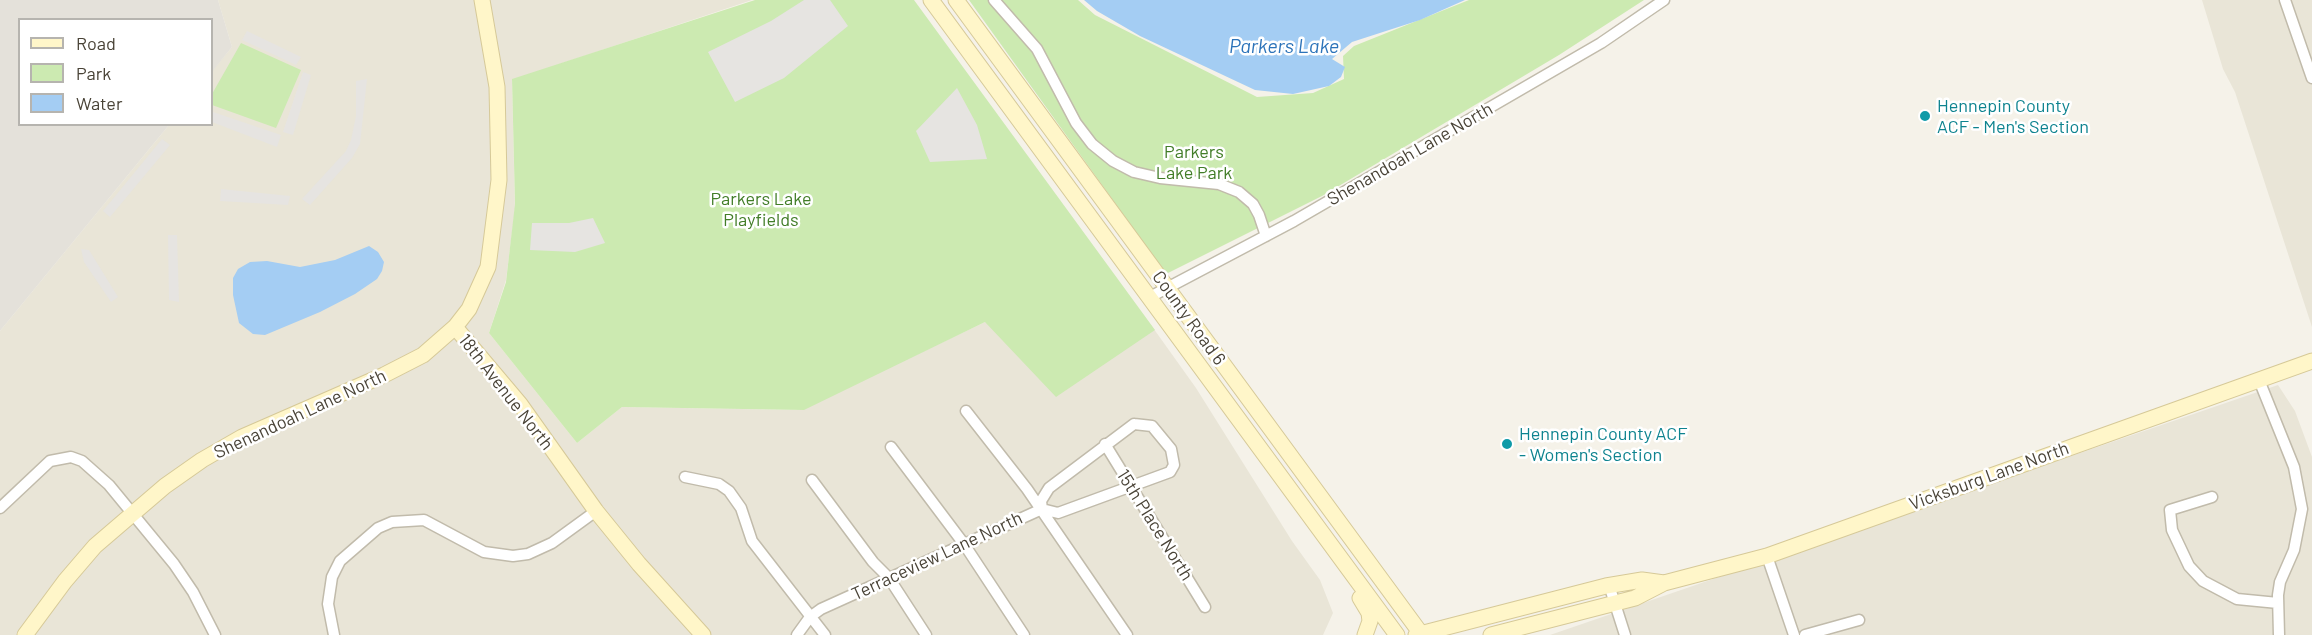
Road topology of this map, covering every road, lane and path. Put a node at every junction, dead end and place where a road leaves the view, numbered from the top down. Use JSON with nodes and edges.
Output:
{"nodes":[{"id":1,"x":482,"y":0,"type":"edge"},
{"id":2,"x":931,"y":0,"type":"edge"},
{"id":3,"x":956,"y":0,"type":"edge"},
{"id":4,"x":994,"y":0,"type":"edge"},
{"id":5,"x":1664,"y":0,"type":"edge"},
{"id":6,"x":2285,"y":0,"type":"edge"},
{"id":7,"x":2312,"y":78,"type":"edge"},
{"id":8,"x":1266,"y":236,"type":"junction"},
{"id":9,"x":1167,"y":288,"type":"junction"},
{"id":10,"x":1150,"y":297,"type":"junction"},
{"id":11,"x":455,"y":327,"type":"junction"},
{"id":12,"x":2312,"y":361,"type":"edge"},
{"id":13,"x":2259,"y":380,"type":"junction"},
{"id":14,"x":966,"y":411,"type":"dead end"},
{"id":15,"x":1105,"y":444,"type":"junction"},
{"id":16,"x":891,"y":447,"type":"dead end"},
{"id":17,"x":685,"y":477,"type":"dead end"},
{"id":18,"x":813,"y":480,"type":"dead end"},
{"id":19,"x":1132,"y":487,"type":"junction"},
{"id":20,"x":2212,"y":497,"type":"dead end"},
{"id":21,"x":0,"y":508,"type":"edge"},
{"id":22,"x":1042,"y":509,"type":"junction"},
{"id":23,"x":596,"y":511,"type":"junction"},
{"id":24,"x":131,"y":513,"type":"junction"},
{"id":25,"x":1312,"y":519,"type":"junction"},
{"id":26,"x":964,"y":544,"type":"junction"},
{"id":27,"x":1767,"y":556,"type":"junction"},
{"id":28,"x":889,"y":578,"type":"junction"},
{"id":29,"x":1664,"y":583,"type":"junction"},
{"id":30,"x":1608,"y":585,"type":"junction"},
{"id":31,"x":1614,"y":603,"type":"junction"},
{"id":32,"x":2278,"y":603,"type":"junction"},
{"id":33,"x":1205,"y":607,"type":"dead end"},
{"id":34,"x":810,"y":617,"type":"junction"},
{"id":35,"x":1859,"y":620,"type":"dead end"},
{"id":36,"x":1420,"y":634,"type":"edge"},
{"id":37,"x":25,"y":635,"type":"edge"},
{"id":38,"x":215,"y":635,"type":"edge"},
{"id":39,"x":334,"y":635,"type":"edge"},
{"id":40,"x":703,"y":635,"type":"edge"},
{"id":41,"x":797,"y":635,"type":"edge"},
{"id":42,"x":825,"y":635,"type":"edge"},
{"id":43,"x":926,"y":635,"type":"edge"},
{"id":44,"x":1024,"y":635,"type":"edge"},
{"id":45,"x":1127,"y":635,"type":"edge"},
{"id":46,"x":1365,"y":635,"type":"edge"},
{"id":47,"x":1397,"y":635,"type":"edge"},
{"id":48,"x":1491,"y":635,"type":"edge"},
{"id":49,"x":1625,"y":635,"type":"edge"},
{"id":50,"x":1794,"y":635,"type":"edge"},
{"id":51,"x":1804,"y":635,"type":"edge"},
{"id":52,"x":2279,"y":635,"type":"edge"}],
"edges":[{"from":1,"to":11,"type":"main road","name":"18th Avenue North"},
{"from":2,"to":10,"type":"main road","name":"County Road 6"},
{"from":3,"to":9,"type":"main road","name":"County Road 6"},
{"from":4,"to":8,"type":"street"},
{"from":5,"to":8,"type":"street","name":"Shenandoah Lane North"},
{"from":6,"to":7,"type":"street"},
{"from":8,"to":9,"type":"street","name":"Shenandoah Lane North"},
{"from":9,"to":10,"type":"street","name":"Shenandoah Lane North"},
{"from":9,"to":36,"type":"main road","name":"County Road 6"},
{"from":10,"to":25,"type":"main road","name":"County Road 6"},
{"from":11,"to":23,"type":"main road","name":"18th Avenue North"},
{"from":11,"to":24,"type":"main road","name":"Shenandoah Lane North"},
{"from":12,"to":13,"type":"main road","name":"Vicksburg Lane North"},
{"from":13,"to":27,"type":"main road","name":"Vicksburg Lane North"},
{"from":13,"to":32,"type":"street"},
{"from":14,"to":22,"type":"street"},
{"from":15,"to":19,"type":"street","name":"15th Place North"},
{"from":15,"to":19,"type":"street","name":"Terraceview Lane North"},
{"from":15,"to":22,"type":"street","name":"Terraceview Lane North"},
{"from":16,"to":26,"type":"street"},
{"from":17,"to":34,"type":"street"},
{"from":18,"to":28,"type":"street"},
{"from":19,"to":22,"type":"street"},
{"from":19,"to":33,"type":"street","name":"15th Place North"},
{"from":20,"to":32,"type":"street"},
{"from":21,"to":24,"type":"street"},
{"from":22,"to":26,"type":"street","name":"Terraceview Lane North"},
{"from":22,"to":45,"type":"street"},
{"from":23,"to":39,"type":"street"},
{"from":23,"to":40,"type":"main road","name":"18th Avenue North"},
{"from":24,"to":37,"type":"main road","name":"Shenandoah Lane North"},
{"from":24,"to":38,"type":"street"},
{"from":25,"to":46,"type":"main road"},
{"from":25,"to":47,"type":"main road","name":"County Road 6"},
{"from":26,"to":28,"type":"street","name":"Terraceview Lane North"},
{"from":26,"to":44,"type":"street"},
{"from":27,"to":29,"type":"main road","name":"Vicksburg Lane North"},
{"from":27,"to":50,"type":"street"},
{"from":28,"to":34,"type":"street","name":"Terraceview Lane North"},
{"from":28,"to":43,"type":"street"},
{"from":29,"to":30,"type":"main road","name":"Vicksburg Lane North"},
{"from":29,"to":31,"type":"main road","name":"Vicksburg Lane North"},
{"from":30,"to":31,"type":"street"},
{"from":30,"to":36,"type":"main road","name":"Vicksburg Lane North"},
{"from":31,"to":48,"type":"main road","name":"Vicksburg Lane North"},
{"from":31,"to":49,"type":"street"},
{"from":32,"to":52,"type":"street"},
{"from":34,"to":41,"type":"street","name":"Terraceview Lane North"},
{"from":34,"to":42,"type":"street"},
{"from":35,"to":51,"type":"street"}]}
